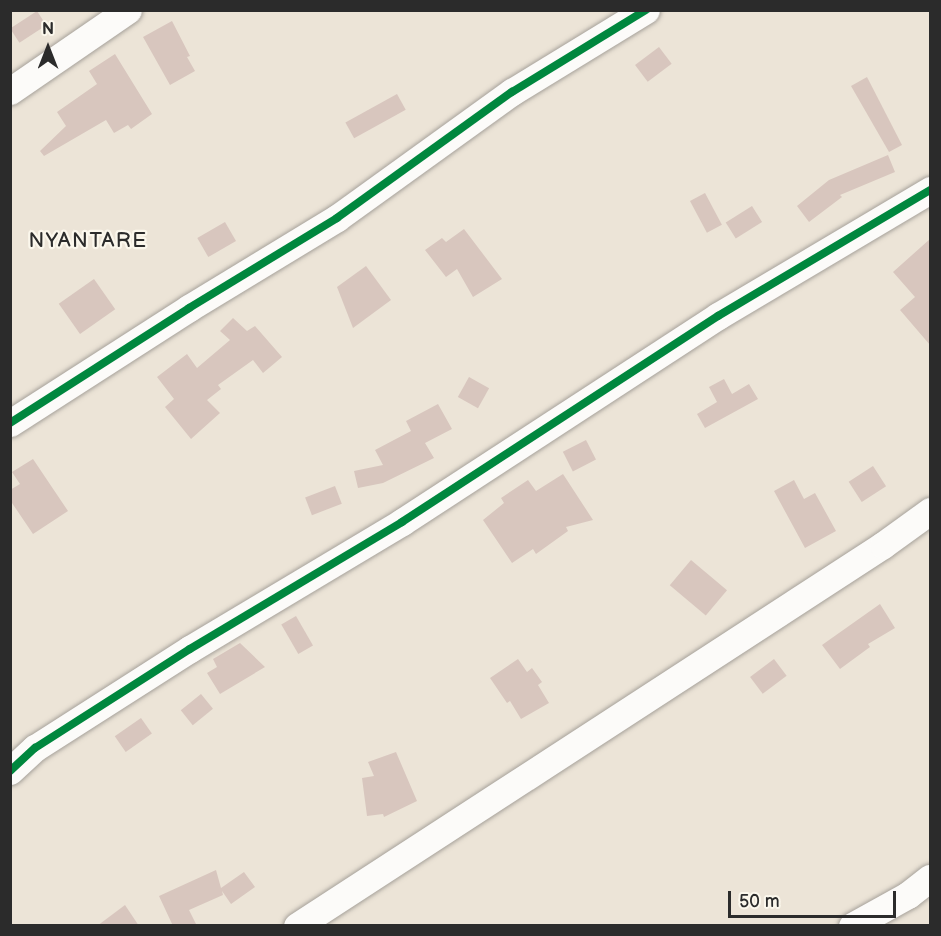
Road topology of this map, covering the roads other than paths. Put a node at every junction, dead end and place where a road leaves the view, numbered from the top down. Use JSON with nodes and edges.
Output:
{"nodes":[{"id":1,"x":128,"y":10,"type":"edge"},
{"id":2,"x":646,"y":10,"type":"edge"},
{"id":3,"x":10,"y":90,"type":"edge"},
{"id":4,"x":930,"y":190,"type":"edge"},
{"id":5,"x":10,"y":423,"type":"edge"},
{"id":6,"x":930,"y":511,"type":"edge"},
{"id":7,"x":10,"y":771,"type":"edge"},
{"id":8,"x":930,"y":878,"type":"edge"},
{"id":9,"x":297,"y":926,"type":"edge"},
{"id":10,"x":852,"y":926,"type":"edge"}],
"edges":[{"from":1,"to":3,"type":"street"},
{"from":2,"to":5,"type":"street"},
{"from":4,"to":7,"type":"street"},
{"from":6,"to":9,"type":"street"},
{"from":8,"to":10,"type":"street"}]}
